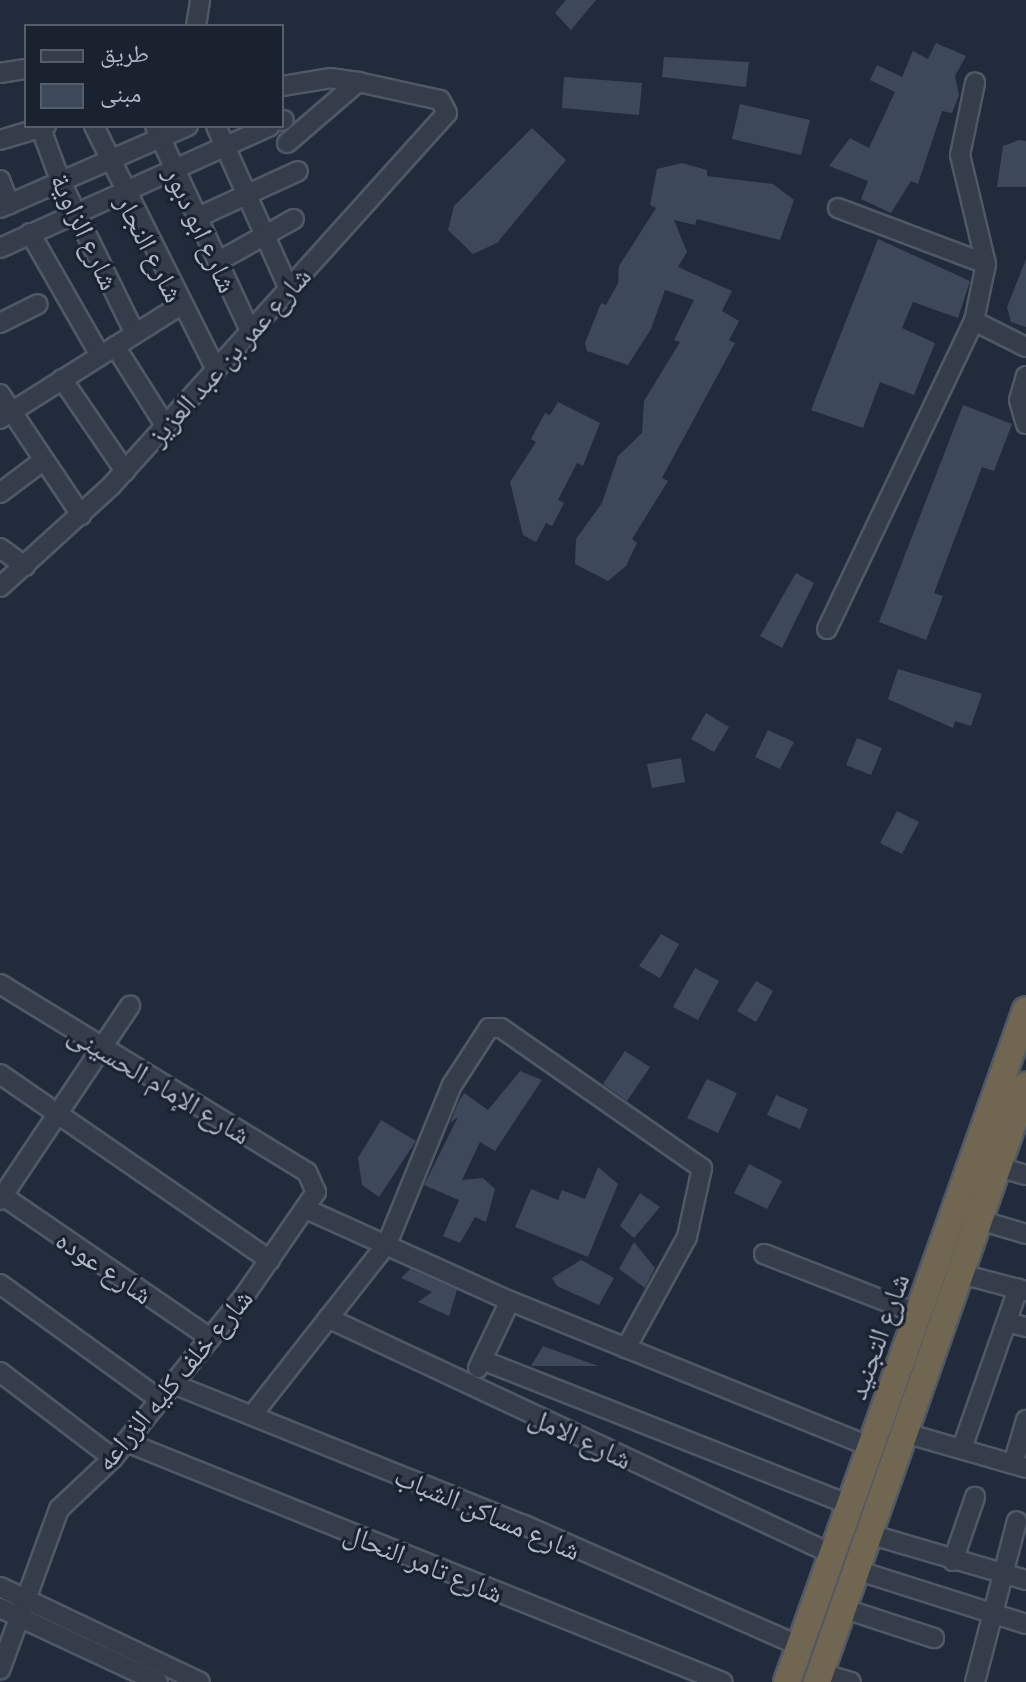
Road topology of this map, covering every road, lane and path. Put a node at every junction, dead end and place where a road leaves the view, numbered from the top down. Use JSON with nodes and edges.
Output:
{"nodes":[{"id":1,"x":200,"y":0,"type":"edge"},
{"id":2,"x":196,"y":24,"type":"edge"},
{"id":3,"x":0,"y":73,"type":"edge"},
{"id":4,"x":24,"y":75,"type":"edge"},
{"id":5,"x":358,"y":82,"type":"junction"},
{"id":6,"x":975,"y":83,"type":"dead end"},
{"id":7,"x":284,"y":85,"type":"edge"},
{"id":8,"x":39,"y":128,"type":"edge"},
{"id":9,"x":42,"y":128,"type":"edge"},
{"id":10,"x":95,"y":128,"type":"edge"},
{"id":11,"x":178,"y":128,"type":"edge"},
{"id":12,"x":217,"y":128,"type":"edge"},
{"id":13,"x":265,"y":128,"type":"edge"},
{"id":14,"x":157,"y":132,"type":"edge"},
{"id":15,"x":0,"y":140,"type":"edge"},
{"id":16,"x":287,"y":143,"type":"dead end"},
{"id":17,"x":222,"y":146,"type":"junction"},
{"id":18,"x":106,"y":160,"type":"junction"},
{"id":19,"x":173,"y":168,"type":"junction"},
{"id":20,"x":298,"y":171,"type":"dead end"},
{"id":21,"x":0,"y":180,"type":"edge"},
{"id":22,"x":60,"y":180,"type":"junction"},
{"id":23,"x":122,"y":192,"type":"junction"},
{"id":24,"x":243,"y":197,"type":"junction"},
{"id":25,"x":5,"y":206,"type":"edge"},
{"id":26,"x":838,"y":208,"type":"dead end"},
{"id":27,"x":76,"y":213,"type":"junction"},
{"id":28,"x":196,"y":218,"type":"junction"},
{"id":29,"x":294,"y":219,"type":"dead end"},
{"id":30,"x":30,"y":233,"type":"junction"},
{"id":31,"x":262,"y":237,"type":"junction"},
{"id":32,"x":0,"y":248,"type":"edge"},
{"id":33,"x":217,"y":262,"type":"junction"},
{"id":34,"x":986,"y":264,"type":"junction"},
{"id":35,"x":288,"y":287,"type":"junction"},
{"id":36,"x":0,"y":301,"type":"edge"},
{"id":37,"x":38,"y":304,"type":"dead end"},
{"id":38,"x":181,"y":305,"type":"junction"},
{"id":39,"x":5,"y":320,"type":"edge"},
{"id":40,"x":974,"y":321,"type":"junction"},
{"id":41,"x":250,"y":331,"type":"junction"},
{"id":42,"x":135,"y":334,"type":"junction"},
{"id":43,"x":1026,"y":347,"type":"edge"},
{"id":44,"x":108,"y":351,"type":"junction"},
{"id":45,"x":214,"y":366,"type":"junction"},
{"id":46,"x":1026,"y":376,"type":"edge"},
{"id":47,"x":62,"y":379,"type":"junction"},
{"id":48,"x":0,"y":394,"type":"edge"},
{"id":49,"x":6,"y":415,"type":"edge"},
{"id":50,"x":1026,"y":424,"type":"edge"},
{"id":51,"x":165,"y":425,"type":"junction"},
{"id":52,"x":44,"y":460,"type":"junction"},
{"id":53,"x":125,"y":471,"type":"junction"},
{"id":54,"x":0,"y":493,"type":"edge"},
{"id":55,"x":81,"y":515,"type":"junction"},
{"id":56,"x":0,"y":548,"type":"edge"},
{"id":57,"x":25,"y":566,"type":"junction"},
{"id":58,"x":0,"y":587,"type":"edge"},
{"id":59,"x":827,"y":629,"type":"dead end"},
{"id":60,"x":0,"y":984,"type":"edge"},
{"id":61,"x":130,"y":1006,"type":"dead end"},
{"id":62,"x":1026,"y":1010,"type":"edge"},
{"id":63,"x":101,"y":1050,"type":"junction"},
{"id":64,"x":0,"y":1074,"type":"edge"},
{"id":65,"x":1026,"y":1086,"type":"edge"},
{"id":66,"x":61,"y":1114,"type":"junction"},
{"id":67,"x":1020,"y":1120,"type":"edge"},
{"id":68,"x":998,"y":1167,"type":"junction"},
{"id":69,"x":1026,"y":1175,"type":"edge"},
{"id":70,"x":316,"y":1186,"type":"joint"},
{"id":71,"x":1,"y":1197,"type":"edge"},
{"id":72,"x":306,"y":1209,"type":"junction"},
{"id":73,"x":979,"y":1220,"type":"junction"},
{"id":74,"x":1026,"y":1234,"type":"edge"},
{"id":75,"x":387,"y":1244,"type":"junction"},
{"id":76,"x":764,"y":1254,"type":"dead end"},
{"id":77,"x":270,"y":1260,"type":"junction"},
{"id":78,"x":961,"y":1274,"type":"junction"},
{"id":79,"x":0,"y":1284,"type":"edge"},
{"id":80,"x":1022,"y":1290,"type":"edge"},
{"id":81,"x":510,"y":1301,"type":"junction"},
{"id":82,"x":919,"y":1314,"type":"junction"},
{"id":83,"x":328,"y":1318,"type":"junction"},
{"id":84,"x":1007,"y":1322,"type":"junction"},
{"id":85,"x":1026,"y":1327,"type":"edge"},
{"id":86,"x":210,"y":1338,"type":"junction"},
{"id":87,"x":626,"y":1348,"type":"junction"},
{"id":88,"x":482,"y":1360,"type":"junction"},
{"id":89,"x":0,"y":1372,"type":"edge"},
{"id":90,"x":467,"y":1383,"type":"junction"},
{"id":91,"x":173,"y":1384,"type":"junction"},
{"id":92,"x":160,"y":1400,"type":"junction"},
{"id":93,"x":253,"y":1414,"type":"junction"},
{"id":94,"x":1026,"y":1420,"type":"edge"},
{"id":95,"x":905,"y":1433,"type":"junction"},
{"id":96,"x":126,"y":1442,"type":"junction"},
{"id":97,"x":871,"y":1447,"type":"junction"},
{"id":98,"x":962,"y":1448,"type":"junction"},
{"id":99,"x":113,"y":1458,"type":"junction"},
{"id":100,"x":1019,"y":1466,"type":"edge"},
{"id":101,"x":975,"y":1497,"type":"dead end"},
{"id":102,"x":850,"y":1505,"type":"junction"},
{"id":103,"x":869,"y":1534,"type":"junction"},
{"id":104,"x":1019,"y":1535,"type":"edge"},
{"id":105,"x":834,"y":1555,"type":"junction"},
{"id":106,"x":953,"y":1561,"type":"junction"},
{"id":107,"x":856,"y":1570,"type":"junction"},
{"id":108,"x":1004,"y":1572,"type":"junction"},
{"id":109,"x":1026,"y":1580,"type":"edge"},
{"id":110,"x":0,"y":1587,"type":"edge"},
{"id":111,"x":842,"y":1608,"type":"junction"},
{"id":112,"x":12,"y":1609,"type":"edge"},
{"id":113,"x":993,"y":1613,"type":"junction"},
{"id":114,"x":1026,"y":1624,"type":"edge"},
{"id":115,"x":934,"y":1638,"type":"dead end"},
{"id":116,"x":800,"y":1646,"type":"junction"},
{"id":117,"x":0,"y":1670,"type":"edge"},
{"id":118,"x":818,"y":1678,"type":"edge"},
{"id":119,"x":158,"y":1682,"type":"edge"},
{"id":120,"x":200,"y":1682,"type":"edge"},
{"id":121,"x":722,"y":1682,"type":"edge"},
{"id":122,"x":787,"y":1682,"type":"edge"},
{"id":123,"x":851,"y":1682,"type":"edge"},
{"id":124,"x":975,"y":1682,"type":"edge"}],
"edges":[{"from":1,"to":2,"type":"street"},
{"from":3,"to":4,"type":"street"},
{"from":5,"to":7,"type":"street"},
{"from":5,"to":16,"type":"street"},
{"from":5,"to":35,"type":"street","name":"شارع عمر بن عبد العزيز"},
{"from":6,"to":34,"type":"street"},
{"from":8,"to":15,"type":"street"},
{"from":9,"to":22,"type":"street","name":"شارع الزاوية"},
{"from":10,"to":18,"type":"street","name":"شارع النجار"},
{"from":11,"to":14,"type":"street"},
{"from":12,"to":17,"type":"street"},
{"from":13,"to":17,"type":"street"},
{"from":14,"to":18,"type":"street"},
{"from":14,"to":19,"type":"street","name":"شارع ابو دبور"},
{"from":17,"to":19,"type":"street"},
{"from":17,"to":24,"type":"street"},
{"from":18,"to":22,"type":"street"},
{"from":18,"to":23,"type":"street","name":"شارع النجار"},
{"from":19,"to":23,"type":"street"},
{"from":19,"to":28,"type":"street","name":"شارع ابو دبور"},
{"from":20,"to":24,"type":"street"},
{"from":21,"to":25,"type":"street"},
{"from":22,"to":25,"type":"street"},
{"from":22,"to":27,"type":"street","name":"شارع الزاوية"},
{"from":23,"to":27,"type":"street"},
{"from":23,"to":38,"type":"street","name":"شارع النجار"},
{"from":24,"to":28,"type":"street"},
{"from":24,"to":31,"type":"street"},
{"from":26,"to":34,"type":"street"},
{"from":27,"to":30,"type":"street"},
{"from":27,"to":42,"type":"street","name":"شارع الزاوية"},
{"from":28,"to":33,"type":"street","name":"شارع ابو دبور"},
{"from":29,"to":31,"type":"street"},
{"from":30,"to":32,"type":"street"},
{"from":30,"to":44,"type":"street"},
{"from":31,"to":33,"type":"street"},
{"from":31,"to":35,"type":"street"},
{"from":33,"to":41,"type":"street","name":"شارع ابو دبور"},
{"from":34,"to":40,"type":"street"},
{"from":35,"to":41,"type":"street","name":"شارع عمر بن عبد العزيز"},
{"from":36,"to":39,"type":"street"},
{"from":37,"to":39,"type":"street"},
{"from":38,"to":42,"type":"street"},
{"from":38,"to":45,"type":"street","name":"شارع النجار"},
{"from":40,"to":43,"type":"street"},
{"from":40,"to":59,"type":"street"},
{"from":41,"to":45,"type":"street","name":"شارع عمر بن عبد العزيز"},
{"from":42,"to":44,"type":"street"},
{"from":44,"to":47,"type":"street"},
{"from":44,"to":51,"type":"street"},
{"from":45,"to":51,"type":"street","name":"شارع عمر بن عبد العزيز"},
{"from":46,"to":50,"type":"street"},
{"from":47,"to":49,"type":"street"},
{"from":47,"to":53,"type":"street"},
{"from":48,"to":49,"type":"street"},
{"from":49,"to":52,"type":"street"},
{"from":51,"to":53,"type":"street","name":"شارع عمر بن عبد العزيز"},
{"from":52,"to":54,"type":"street"},
{"from":52,"to":55,"type":"street"},
{"from":53,"to":55,"type":"street","name":"شارع عمر بن عبد العزيز"},
{"from":55,"to":57,"type":"street","name":"شارع عمر بن عبد العزيز"},
{"from":56,"to":57,"type":"street"},
{"from":57,"to":58,"type":"street","name":"شارع عمر بن عبد العزيز"},
{"from":60,"to":63,"type":"street","name":"شارع الإمام الحسينى"},
{"from":61,"to":63,"type":"street"},
{"from":62,"to":82,"type":"highway","name":"شارع التجنيد"},
{"from":63,"to":66,"type":"street"},
{"from":63,"to":70,"type":"street","name":"شارع الإمام الحسينى"},
{"from":64,"to":66,"type":"street"},
{"from":65,"to":67,"type":"highway","name":"شارع التجنيد"},
{"from":66,"to":71,"type":"street"},
{"from":66,"to":77,"type":"street"},
{"from":67,"to":68,"type":"highway","name":"شارع التجنيد"},
{"from":68,"to":69,"type":"street"},
{"from":68,"to":73,"type":"highway","name":"شارع التجنيد"},
{"from":70,"to":72,"type":"street","name":"شارع خلف كليه الزراعه"},
{"from":71,"to":86,"type":"street","name":"شارع عوده"},
{"from":72,"to":75,"type":"street"},
{"from":72,"to":77,"type":"street","name":"شارع خلف كليه الزراعه"},
{"from":73,"to":74,"type":"street"},
{"from":73,"to":78,"type":"highway","name":"شارع التجنيد"},
{"from":75,"to":81,"type":"street"},
{"from":75,"to":83,"type":"street"},
{"from":75,"to":87,"type":"street"},
{"from":76,"to":82,"type":"street"},
{"from":77,"to":86,"type":"street","name":"شارع خلف كليه الزراعه"},
{"from":78,"to":80,"type":"street"},
{"from":78,"to":95,"type":"highway","name":"شارع التجنيد"},
{"from":79,"to":92,"type":"street"},
{"from":80,"to":84,"type":"street"},
{"from":81,"to":87,"type":"street"},
{"from":81,"to":88,"type":"street"},
{"from":82,"to":97,"type":"highway","name":"شارع التجنيد"},
{"from":83,"to":90,"type":"street","name":"شارع الامل"},
{"from":83,"to":93,"type":"street"},
{"from":84,"to":85,"type":"street"},
{"from":84,"to":98,"type":"street"},
{"from":86,"to":91,"type":"street","name":"شارع خلف كليه الزراعه"},
{"from":87,"to":97,"type":"street"},
{"from":88,"to":90,"type":"street"},
{"from":88,"to":102,"type":"street"},
{"from":89,"to":99,"type":"street"},
{"from":90,"to":105,"type":"street","name":"شارع الامل"},
{"from":91,"to":92,"type":"street","name":"شارع خلف كليه الزراعه"},
{"from":91,"to":93,"type":"street","name":"شارع مساكن الشباب"},
{"from":92,"to":96,"type":"street","name":"شارع خلف كليه الزراعه"},
{"from":93,"to":116,"type":"street","name":"شارع مساكن الشباب"},
{"from":94,"to":100,"type":"street"},
{"from":95,"to":98,"type":"street"},
{"from":95,"to":103,"type":"highway","name":"شارع التجنيد"},
{"from":96,"to":99,"type":"street","name":"شارع خلف كليه الزراعه"},
{"from":96,"to":121,"type":"street","name":"شارع تامر النحال"},
{"from":97,"to":102,"type":"highway","name":"شارع التجنيد"},
{"from":98,"to":100,"type":"street"},
{"from":99,"to":112,"type":"street","name":"شارع خلف كليه الزراعه"},
{"from":101,"to":106,"type":"street"},
{"from":102,"to":105,"type":"highway","name":"شارع التجنيد"},
{"from":103,"to":106,"type":"street"},
{"from":103,"to":107,"type":"highway","name":"شارع التجنيد"},
{"from":104,"to":108,"type":"street"},
{"from":105,"to":116,"type":"highway","name":"شارع التجنيد"},
{"from":106,"to":108,"type":"street"},
{"from":107,"to":111,"type":"highway","name":"شارع التجنيد"},
{"from":107,"to":113,"type":"street"},
{"from":108,"to":109,"type":"street"},
{"from":108,"to":113,"type":"street"},
{"from":110,"to":112,"type":"street"},
{"from":111,"to":115,"type":"street"},
{"from":111,"to":118,"type":"highway","name":"شارع التجنيد"},
{"from":112,"to":117,"type":"street","name":"شارع خلف كليه الزراعه"},
{"from":112,"to":119,"type":"street"},
{"from":112,"to":120,"type":"street"},
{"from":113,"to":114,"type":"street"},
{"from":113,"to":124,"type":"street"},
{"from":116,"to":122,"type":"highway","name":"شارع التجنيد"},
{"from":118,"to":123,"type":"street"}]}
